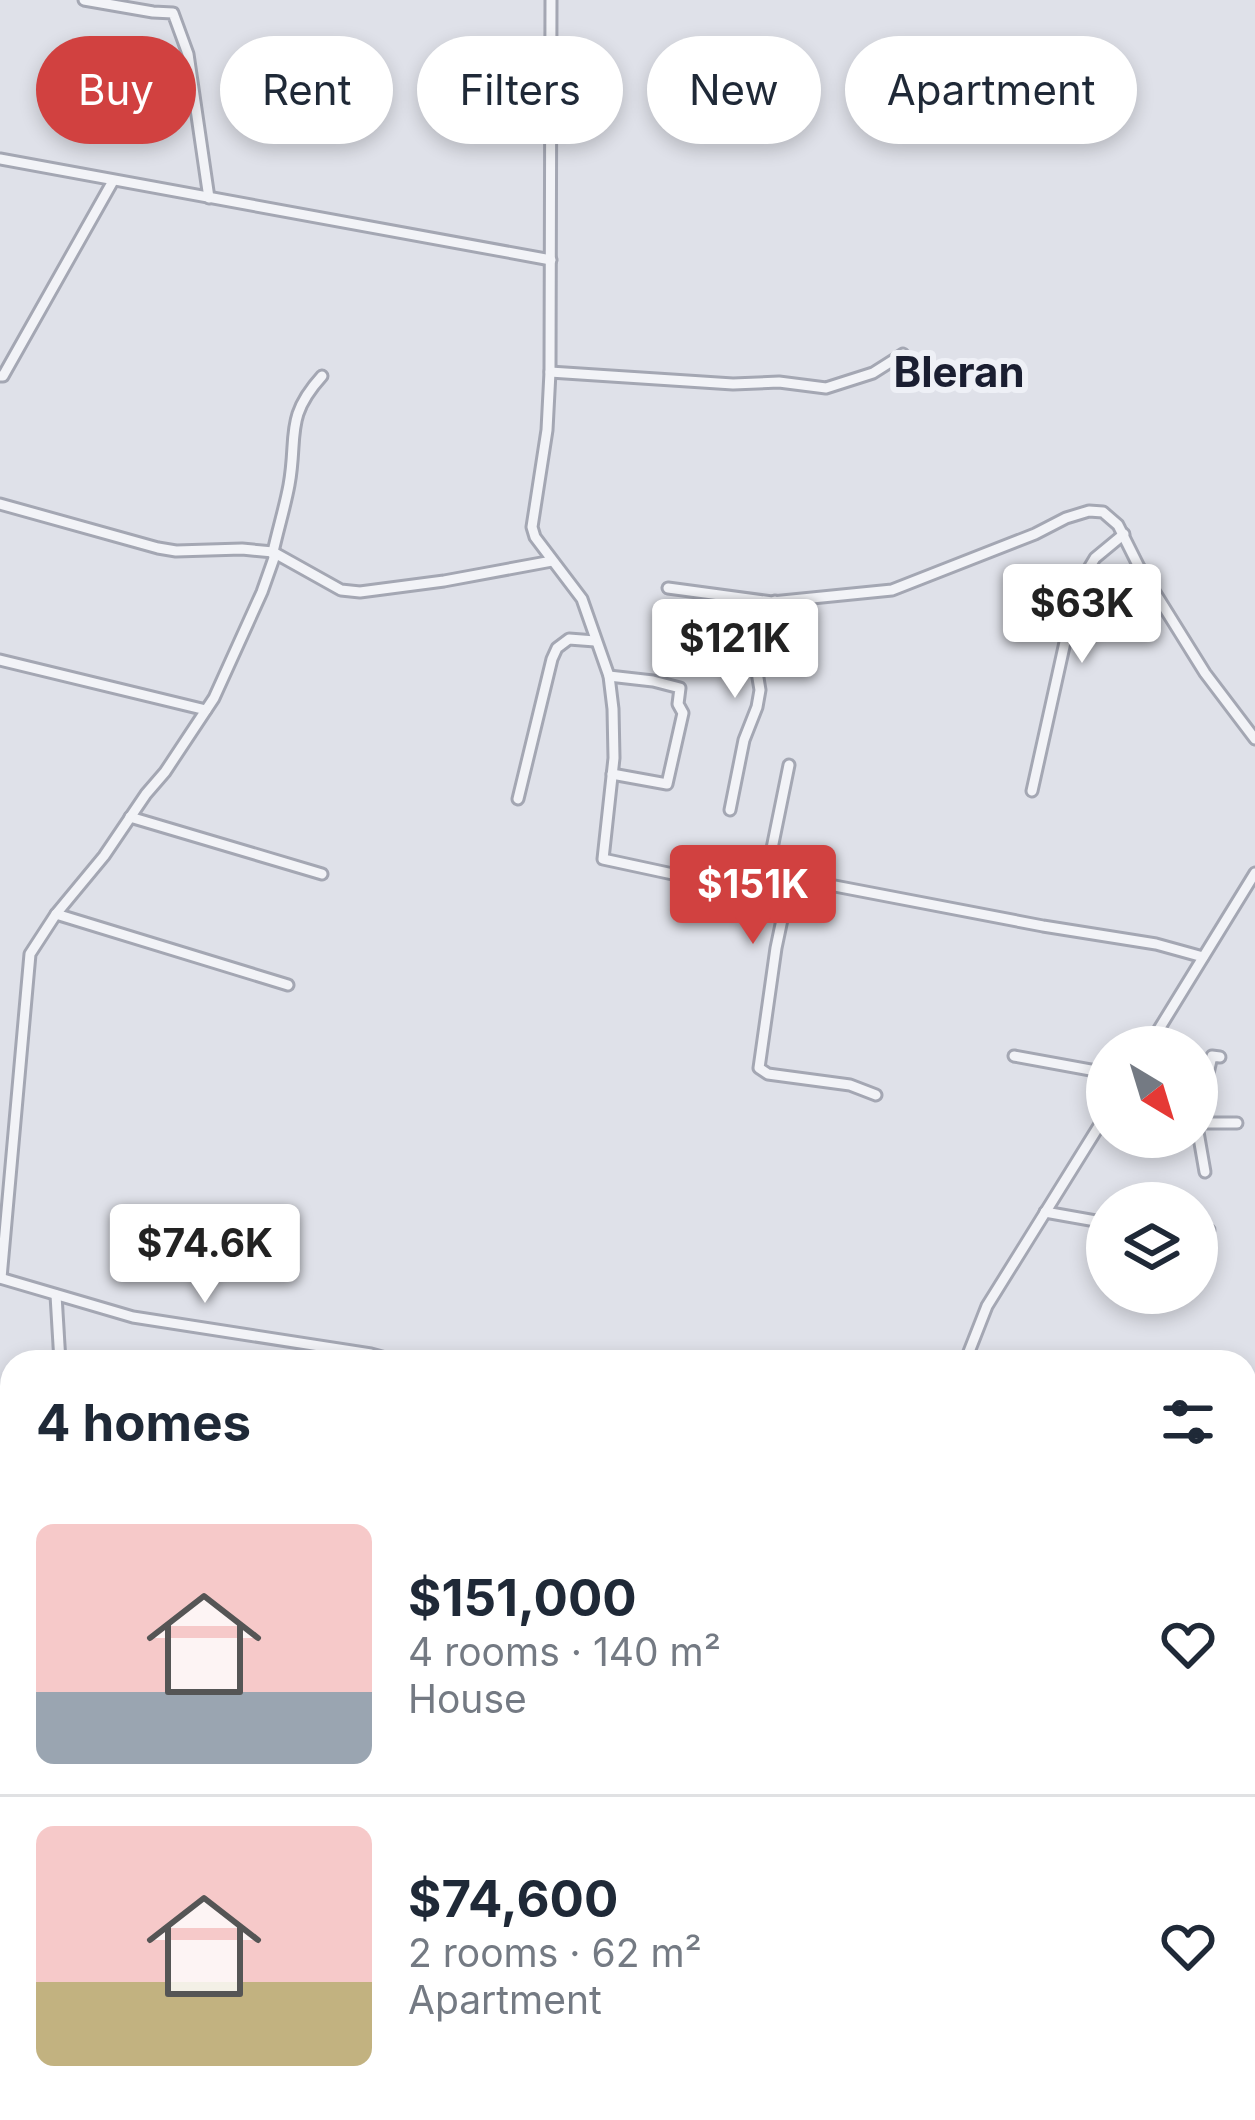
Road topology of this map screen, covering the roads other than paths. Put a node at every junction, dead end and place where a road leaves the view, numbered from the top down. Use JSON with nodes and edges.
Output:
{"nodes":[{"id":1,"x":84,"y":0,"type":"edge"},
{"id":2,"x":175,"y":0,"type":"edge"},
{"id":3,"x":550,"y":0,"type":"edge"},
{"id":4,"x":173,"y":13,"type":"junction"},
{"id":5,"x":0,"y":159,"type":"edge"},
{"id":6,"x":113,"y":181,"type":"junction"},
{"id":7,"x":209,"y":198,"type":"junction"},
{"id":8,"x":551,"y":260,"type":"junction"},
{"id":9,"x":903,"y":354,"type":"dead end"},
{"id":10,"x":550,"y":372,"type":"junction"},
{"id":11,"x":0,"y":376,"type":"edge"},
{"id":12,"x":322,"y":376,"type":"dead end"},
{"id":13,"x":0,"y":504,"type":"edge"},
{"id":14,"x":1124,"y":534,"type":"junction"},
{"id":15,"x":273,"y":551,"type":"junction"},
{"id":16,"x":552,"y":561,"type":"junction"},
{"id":17,"x":668,"y":588,"type":"dead end"},
{"id":18,"x":775,"y":602,"type":"junction"},
{"id":19,"x":595,"y":641,"type":"junction"},
{"id":20,"x":673,"y":642,"type":"dead end"},
{"id":21,"x":759,"y":655,"type":"junction"},
{"id":22,"x":0,"y":660,"type":"edge"},
{"id":23,"x":609,"y":676,"type":"junction"},
{"id":24,"x":206,"y":710,"type":"junction"},
{"id":25,"x":1255,"y":740,"type":"edge"},
{"id":26,"x":789,"y":765,"type":"dead end"},
{"id":27,"x":612,"y":774,"type":"junction"},
{"id":28,"x":1032,"y":791,"type":"dead end"},
{"id":29,"x":518,"y":799,"type":"dead end"},
{"id":30,"x":730,"y":810,"type":"dead end"},
{"id":31,"x":130,"y":817,"type":"junction"},
{"id":32,"x":767,"y":873,"type":"junction"},
{"id":33,"x":1255,"y":873,"type":"edge"},
{"id":34,"x":322,"y":874,"type":"dead end"},
{"id":35,"x":791,"y":877,"type":"junction"},
{"id":36,"x":56,"y":914,"type":"junction"},
{"id":37,"x":1203,"y":957,"type":"junction"},
{"id":38,"x":288,"y":985,"type":"dead end"},
{"id":39,"x":1161,"y":1026,"type":"edge"},
{"id":40,"x":1014,"y":1056,"type":"dead end"},
{"id":41,"x":1086,"y":1069,"type":"edge"},
{"id":42,"x":876,"y":1095,"type":"dead end"},
{"id":43,"x":1218,"y":1123,"type":"edge"},
{"id":44,"x":1237,"y":1123,"type":"dead end"},
{"id":45,"x":1086,"y":1147,"type":"edge"},
{"id":46,"x":1202,"y":1158,"type":"edge"},
{"id":47,"x":1204,"y":1172,"type":"dead end"},
{"id":48,"x":1046,"y":1212,"type":"junction"},
{"id":49,"x":1086,"y":1219,"type":"edge"},
{"id":50,"x":1,"y":1278,"type":"edge"},
{"id":51,"x":56,"y":1295,"type":"junction"},
{"id":52,"x":59,"y":1350,"type":"edge"},
{"id":53,"x":344,"y":1350,"type":"edge"},
{"id":54,"x":970,"y":1350,"type":"edge"}],
"edges":[{"from":1,"to":4,"type":"street"},
{"from":2,"to":4,"type":"street"},
{"from":3,"to":8,"type":"street"},
{"from":4,"to":7,"type":"street"},
{"from":5,"to":6,"type":"street"},
{"from":6,"to":7,"type":"street"},
{"from":6,"to":11,"type":"street"},
{"from":7,"to":8,"type":"street"},
{"from":8,"to":10,"type":"street"},
{"from":9,"to":10,"type":"street"},
{"from":10,"to":16,"type":"street"},
{"from":12,"to":15,"type":"street"},
{"from":13,"to":15,"type":"street"},
{"from":14,"to":18,"type":"street"},
{"from":14,"to":25,"type":"street"},
{"from":14,"to":28,"type":"street"},
{"from":15,"to":16,"type":"street"},
{"from":15,"to":24,"type":"street"},
{"from":16,"to":19,"type":"street"},
{"from":17,"to":18,"type":"street"},
{"from":18,"to":21,"type":"street"},
{"from":19,"to":23,"type":"street"},
{"from":19,"to":29,"type":"street"},
{"from":20,"to":21,"type":"street"},
{"from":21,"to":30,"type":"street"},
{"from":22,"to":24,"type":"street"},
{"from":23,"to":27,"type":"street"},
{"from":23,"to":27,"type":"street"},
{"from":24,"to":31,"type":"street"},
{"from":26,"to":32,"type":"street"},
{"from":27,"to":32,"type":"street"},
{"from":31,"to":34,"type":"street"},
{"from":31,"to":36,"type":"street"},
{"from":32,"to":35,"type":"street"},
{"from":33,"to":37,"type":"street"},
{"from":35,"to":37,"type":"street"},
{"from":35,"to":42,"type":"street"},
{"from":36,"to":38,"type":"street"},
{"from":36,"to":50,"type":"street"},
{"from":37,"to":39,"type":"street"},
{"from":40,"to":41,"type":"street"},
{"from":43,"to":44,"type":"street"},
{"from":45,"to":48,"type":"street"},
{"from":46,"to":47,"type":"street"},
{"from":48,"to":49,"type":"street"},
{"from":48,"to":54,"type":"street"},
{"from":50,"to":51,"type":"street"},
{"from":51,"to":52,"type":"street"},
{"from":51,"to":53,"type":"street"}]}
